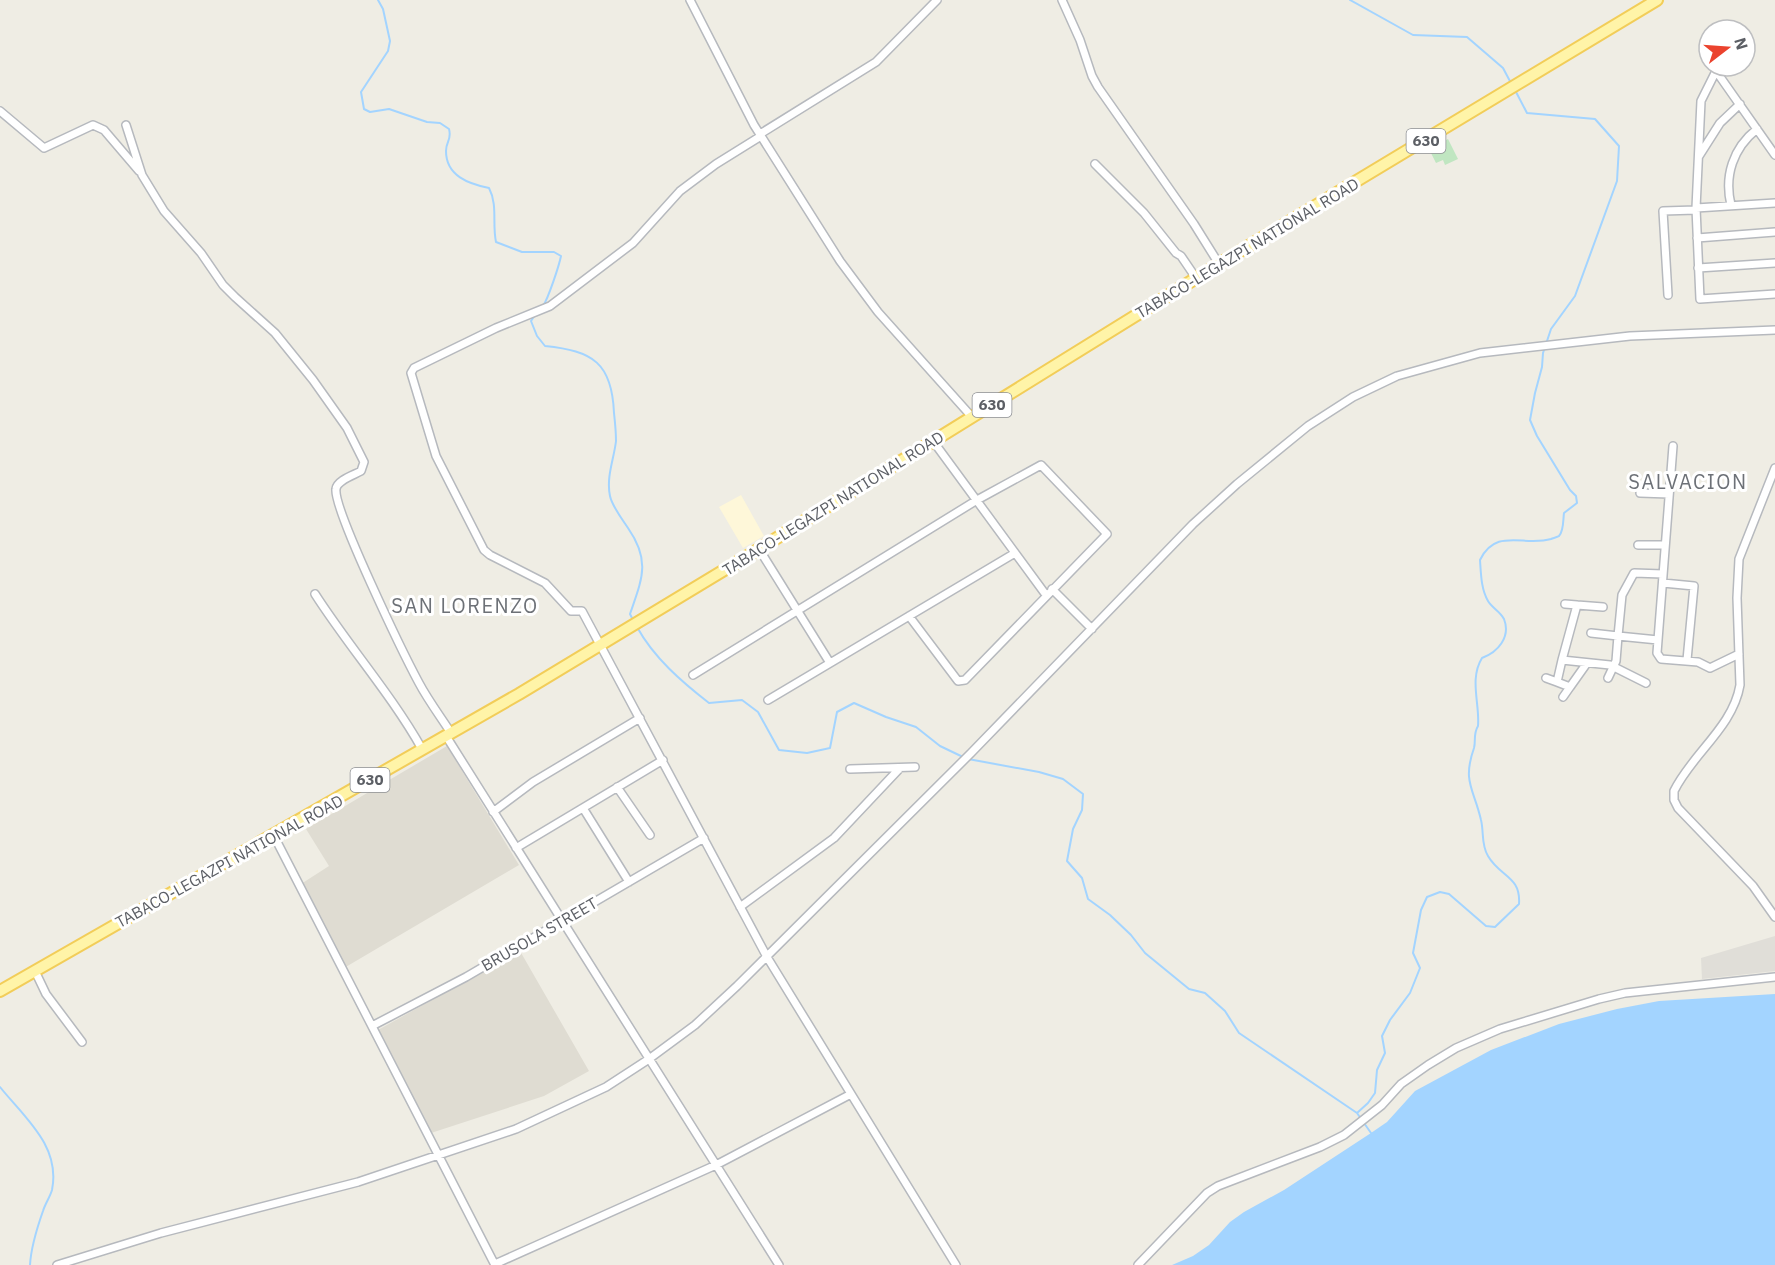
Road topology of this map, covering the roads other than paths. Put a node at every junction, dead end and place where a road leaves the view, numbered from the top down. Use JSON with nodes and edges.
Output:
{"nodes":[{"id":1,"x":690,"y":0,"type":"edge"},
{"id":2,"x":937,"y":0,"type":"edge"},
{"id":3,"x":1062,"y":0,"type":"edge"},
{"id":4,"x":1657,"y":0,"type":"edge"},
{"id":5,"x":1740,"y":104,"type":"junction"},
{"id":6,"x":0,"y":111,"type":"edge"},
{"id":7,"x":126,"y":125,"type":"dead end"},
{"id":8,"x":1757,"y":129,"type":"junction"},
{"id":9,"x":760,"y":135,"type":"junction"},
{"id":10,"x":1775,"y":155,"type":"edge"},
{"id":11,"x":1698,"y":158,"type":"junction"},
{"id":12,"x":1095,"y":164,"type":"dead end"},
{"id":13,"x":142,"y":175,"type":"junction"},
{"id":14,"x":1775,"y":203,"type":"edge"},
{"id":15,"x":1731,"y":206,"type":"junction"},
{"id":16,"x":1696,"y":209,"type":"junction"},
{"id":17,"x":1775,"y":232,"type":"edge"},
{"id":18,"x":1697,"y":238,"type":"junction"},
{"id":19,"x":1775,"y":263,"type":"edge"},
{"id":20,"x":1219,"y":264,"type":"junction"},
{"id":21,"x":1698,"y":268,"type":"junction"},
{"id":22,"x":1196,"y":278,"type":"junction"},
{"id":23,"x":1775,"y":294,"type":"edge"},
{"id":24,"x":1668,"y":295,"type":"dead end"},
{"id":25,"x":1775,"y":330,"type":"edge"},
{"id":26,"x":972,"y":417,"type":"junction"},
{"id":27,"x":933,"y":441,"type":"junction"},
{"id":28,"x":1673,"y":446,"type":"dead end"},
{"id":29,"x":1775,"y":468,"type":"edge"},
{"id":30,"x":1640,"y":492,"type":"dead end"},
{"id":31,"x":1669,"y":494,"type":"junction"},
{"id":32,"x":977,"y":500,"type":"junction"},
{"id":33,"x":1638,"y":544,"type":"dead end"},
{"id":34,"x":1665,"y":545,"type":"junction"},
{"id":35,"x":759,"y":549,"type":"junction"},
{"id":36,"x":1015,"y":553,"type":"junction"},
{"id":37,"x":1663,"y":578,"type":"junction"},
{"id":38,"x":1049,"y":592,"type":"junction"},
{"id":39,"x":315,"y":594,"type":"dead end"},
{"id":40,"x":1565,"y":604,"type":"dead end"},
{"id":41,"x":1577,"y":605,"type":"junction"},
{"id":42,"x":1604,"y":607,"type":"dead end"},
{"id":43,"x":798,"y":611,"type":"junction"},
{"id":44,"x":909,"y":616,"type":"junction"},
{"id":45,"x":1092,"y":629,"type":"junction"},
{"id":46,"x":1591,"y":633,"type":"dead end"},
{"id":47,"x":1618,"y":636,"type":"junction"},
{"id":48,"x":1658,"y":640,"type":"junction"},
{"id":49,"x":600,"y":644,"type":"junction"},
{"id":50,"x":1739,"y":654,"type":"junction"},
{"id":51,"x":1562,"y":660,"type":"junction"},
{"id":52,"x":1687,"y":660,"type":"junction"},
{"id":53,"x":830,"y":663,"type":"junction"},
{"id":54,"x":1587,"y":663,"type":"junction"},
{"id":55,"x":1613,"y":667,"type":"junction"},
{"id":56,"x":693,"y":675,"type":"dead end"},
{"id":57,"x":1546,"y":678,"type":"dead end"},
{"id":58,"x":1608,"y":678,"type":"dead end"},
{"id":59,"x":1557,"y":682,"type":"junction"},
{"id":60,"x":1646,"y":683,"type":"dead end"},
{"id":61,"x":1570,"y":687,"type":"junction"},
{"id":62,"x":1563,"y":697,"type":"dead end"},
{"id":63,"x":768,"y":700,"type":"dead end"},
{"id":64,"x":640,"y":718,"type":"junction"},
{"id":65,"x":449,"y":734,"type":"junction"},
{"id":66,"x":422,"y":749,"type":"junction"},
{"id":67,"x":663,"y":760,"type":"junction"},
{"id":68,"x":915,"y":767,"type":"dead end"},
{"id":69,"x":900,"y":768,"type":"junction"},
{"id":70,"x":850,"y":769,"type":"dead end"},
{"id":71,"x":617,"y":787,"type":"junction"},
{"id":72,"x":583,"y":808,"type":"junction"},
{"id":73,"x":493,"y":812,"type":"junction"},
{"id":74,"x":651,"y":835,"type":"dead end"},
{"id":75,"x":274,"y":836,"type":"junction"},
{"id":76,"x":704,"y":838,"type":"junction"},
{"id":77,"x":516,"y":848,"type":"junction"},
{"id":78,"x":629,"y":882,"type":"junction"},
{"id":79,"x":740,"y":907,"type":"junction"},
{"id":80,"x":1775,"y":917,"type":"edge"},
{"id":81,"x":562,"y":921,"type":"junction"},
{"id":82,"x":767,"y":957,"type":"junction"},
{"id":83,"x":35,"y":971,"type":"junction"},
{"id":84,"x":1775,"y":977,"type":"edge"},
{"id":85,"x":0,"y":992,"type":"edge"},
{"id":86,"x":372,"y":1026,"type":"junction"},
{"id":87,"x":82,"y":1042,"type":"dead end"},
{"id":88,"x":649,"y":1059,"type":"junction"},
{"id":89,"x":851,"y":1094,"type":"junction"},
{"id":90,"x":439,"y":1154,"type":"junction"},
{"id":91,"x":716,"y":1165,"type":"junction"},
{"id":92,"x":57,"y":1265,"type":"edge"},
{"id":93,"x":495,"y":1265,"type":"edge"},
{"id":94,"x":779,"y":1265,"type":"edge"},
{"id":95,"x":957,"y":1265,"type":"edge"},
{"id":96,"x":1138,"y":1265,"type":"edge"}],
"edges":[{"from":1,"to":9,"type":"street"},
{"from":2,"to":9,"type":"street"},
{"from":3,"to":20,"type":"street"},
{"from":4,"to":20,"type":"main road","name":"TABACO-LEGAZPI NATIONAL ROAD","number":"630"},
{"from":5,"to":8,"type":"street"},
{"from":5,"to":11,"type":"street"},
{"from":5,"to":11,"type":"street"},
{"from":6,"to":13,"type":"street"},
{"from":7,"to":13,"type":"street"},
{"from":8,"to":10,"type":"street"},
{"from":8,"to":15,"type":"street"},
{"from":9,"to":26,"type":"street"},
{"from":9,"to":49,"type":"street"},
{"from":11,"to":16,"type":"street"},
{"from":12,"to":22,"type":"street"},
{"from":13,"to":65,"type":"street"},
{"from":14,"to":15,"type":"street"},
{"from":15,"to":16,"type":"street"},
{"from":16,"to":18,"type":"street"},
{"from":16,"to":24,"type":"street"},
{"from":17,"to":18,"type":"street"},
{"from":18,"to":21,"type":"street"},
{"from":19,"to":21,"type":"street"},
{"from":20,"to":22,"type":"main road","name":"TABACO-LEGAZPI NATIONAL ROAD","number":"630"},
{"from":21,"to":23,"type":"street"},
{"from":22,"to":26,"type":"main road","name":"TABACO-LEGAZPI NATIONAL ROAD","number":"630"},
{"from":25,"to":45,"type":"street"},
{"from":26,"to":27,"type":"main road","name":"TABACO-LEGAZPI NATIONAL ROAD","number":"630"},
{"from":27,"to":32,"type":"street"},
{"from":27,"to":35,"type":"main road","name":"TABACO-LEGAZPI NATIONAL ROAD","number":"630"},
{"from":28,"to":31,"type":"street"},
{"from":29,"to":50,"type":"street"},
{"from":30,"to":31,"type":"street"},
{"from":31,"to":34,"type":"street"},
{"from":32,"to":36,"type":"street"},
{"from":32,"to":38,"type":"street"},
{"from":32,"to":43,"type":"street"},
{"from":33,"to":34,"type":"street"},
{"from":34,"to":37,"type":"street"},
{"from":35,"to":43,"type":"street"},
{"from":35,"to":49,"type":"main road","name":"TABACO-LEGAZPI NATIONAL ROAD","number":"630"},
{"from":36,"to":38,"type":"street"},
{"from":36,"to":44,"type":"street"},
{"from":37,"to":47,"type":"street"},
{"from":37,"to":48,"type":"street"},
{"from":37,"to":52,"type":"street"},
{"from":38,"to":44,"type":"street"},
{"from":38,"to":45,"type":"street"},
{"from":39,"to":66,"type":"street"},
{"from":40,"to":41,"type":"street"},
{"from":41,"to":42,"type":"street"},
{"from":41,"to":51,"type":"street"},
{"from":43,"to":53,"type":"street"},
{"from":43,"to":56,"type":"street"},
{"from":44,"to":53,"type":"street"},
{"from":45,"to":82,"type":"street"},
{"from":46,"to":47,"type":"street"},
{"from":47,"to":48,"type":"street"},
{"from":47,"to":55,"type":"street"},
{"from":48,"to":52,"type":"street"},
{"from":49,"to":64,"type":"street"},
{"from":49,"to":65,"type":"main road","name":"TABACO-LEGAZPI NATIONAL ROAD","number":"630"},
{"from":50,"to":52,"type":"street"},
{"from":50,"to":80,"type":"street"},
{"from":51,"to":54,"type":"street"},
{"from":51,"to":59,"type":"street"},
{"from":53,"to":63,"type":"street"},
{"from":54,"to":55,"type":"street"},
{"from":54,"to":61,"type":"street"},
{"from":55,"to":58,"type":"street"},
{"from":55,"to":60,"type":"street"},
{"from":57,"to":59,"type":"street"},
{"from":59,"to":61,"type":"street"},
{"from":61,"to":62,"type":"street"},
{"from":64,"to":67,"type":"street"},
{"from":64,"to":73,"type":"street"},
{"from":65,"to":66,"type":"main road","name":"TABACO-LEGAZPI NATIONAL ROAD","number":"630"},
{"from":65,"to":73,"type":"street"},
{"from":66,"to":75,"type":"main road","name":"TABACO-LEGAZPI NATIONAL ROAD","number":"630"},
{"from":67,"to":71,"type":"street"},
{"from":67,"to":76,"type":"street"},
{"from":68,"to":69,"type":"street"},
{"from":69,"to":70,"type":"street"},
{"from":69,"to":79,"type":"street"},
{"from":71,"to":72,"type":"street"},
{"from":71,"to":74,"type":"street"},
{"from":72,"to":77,"type":"street"},
{"from":72,"to":78,"type":"street"},
{"from":73,"to":77,"type":"street"},
{"from":75,"to":83,"type":"main road","name":"TABACO-LEGAZPI NATIONAL ROAD","number":"630"},
{"from":75,"to":86,"type":"street"},
{"from":76,"to":78,"type":"street","name":"BRUSOLA STREET"},
{"from":76,"to":79,"type":"street"},
{"from":77,"to":81,"type":"street"},
{"from":78,"to":81,"type":"street","name":"BRUSOLA STREET"},
{"from":79,"to":82,"type":"street"},
{"from":81,"to":86,"type":"street","name":"BRUSOLA STREET"},
{"from":81,"to":88,"type":"street"},
{"from":82,"to":88,"type":"street"},
{"from":82,"to":89,"type":"street"},
{"from":83,"to":85,"type":"main road","name":"TABACO-LEGAZPI NATIONAL ROAD","number":"630"},
{"from":83,"to":87,"type":"street"},
{"from":84,"to":96,"type":"street"},
{"from":86,"to":90,"type":"street"},
{"from":88,"to":90,"type":"street"},
{"from":88,"to":91,"type":"street"},
{"from":89,"to":91,"type":"street"},
{"from":89,"to":95,"type":"street"},
{"from":90,"to":92,"type":"street"},
{"from":90,"to":93,"type":"street"},
{"from":91,"to":93,"type":"street"},
{"from":91,"to":94,"type":"street"}]}
